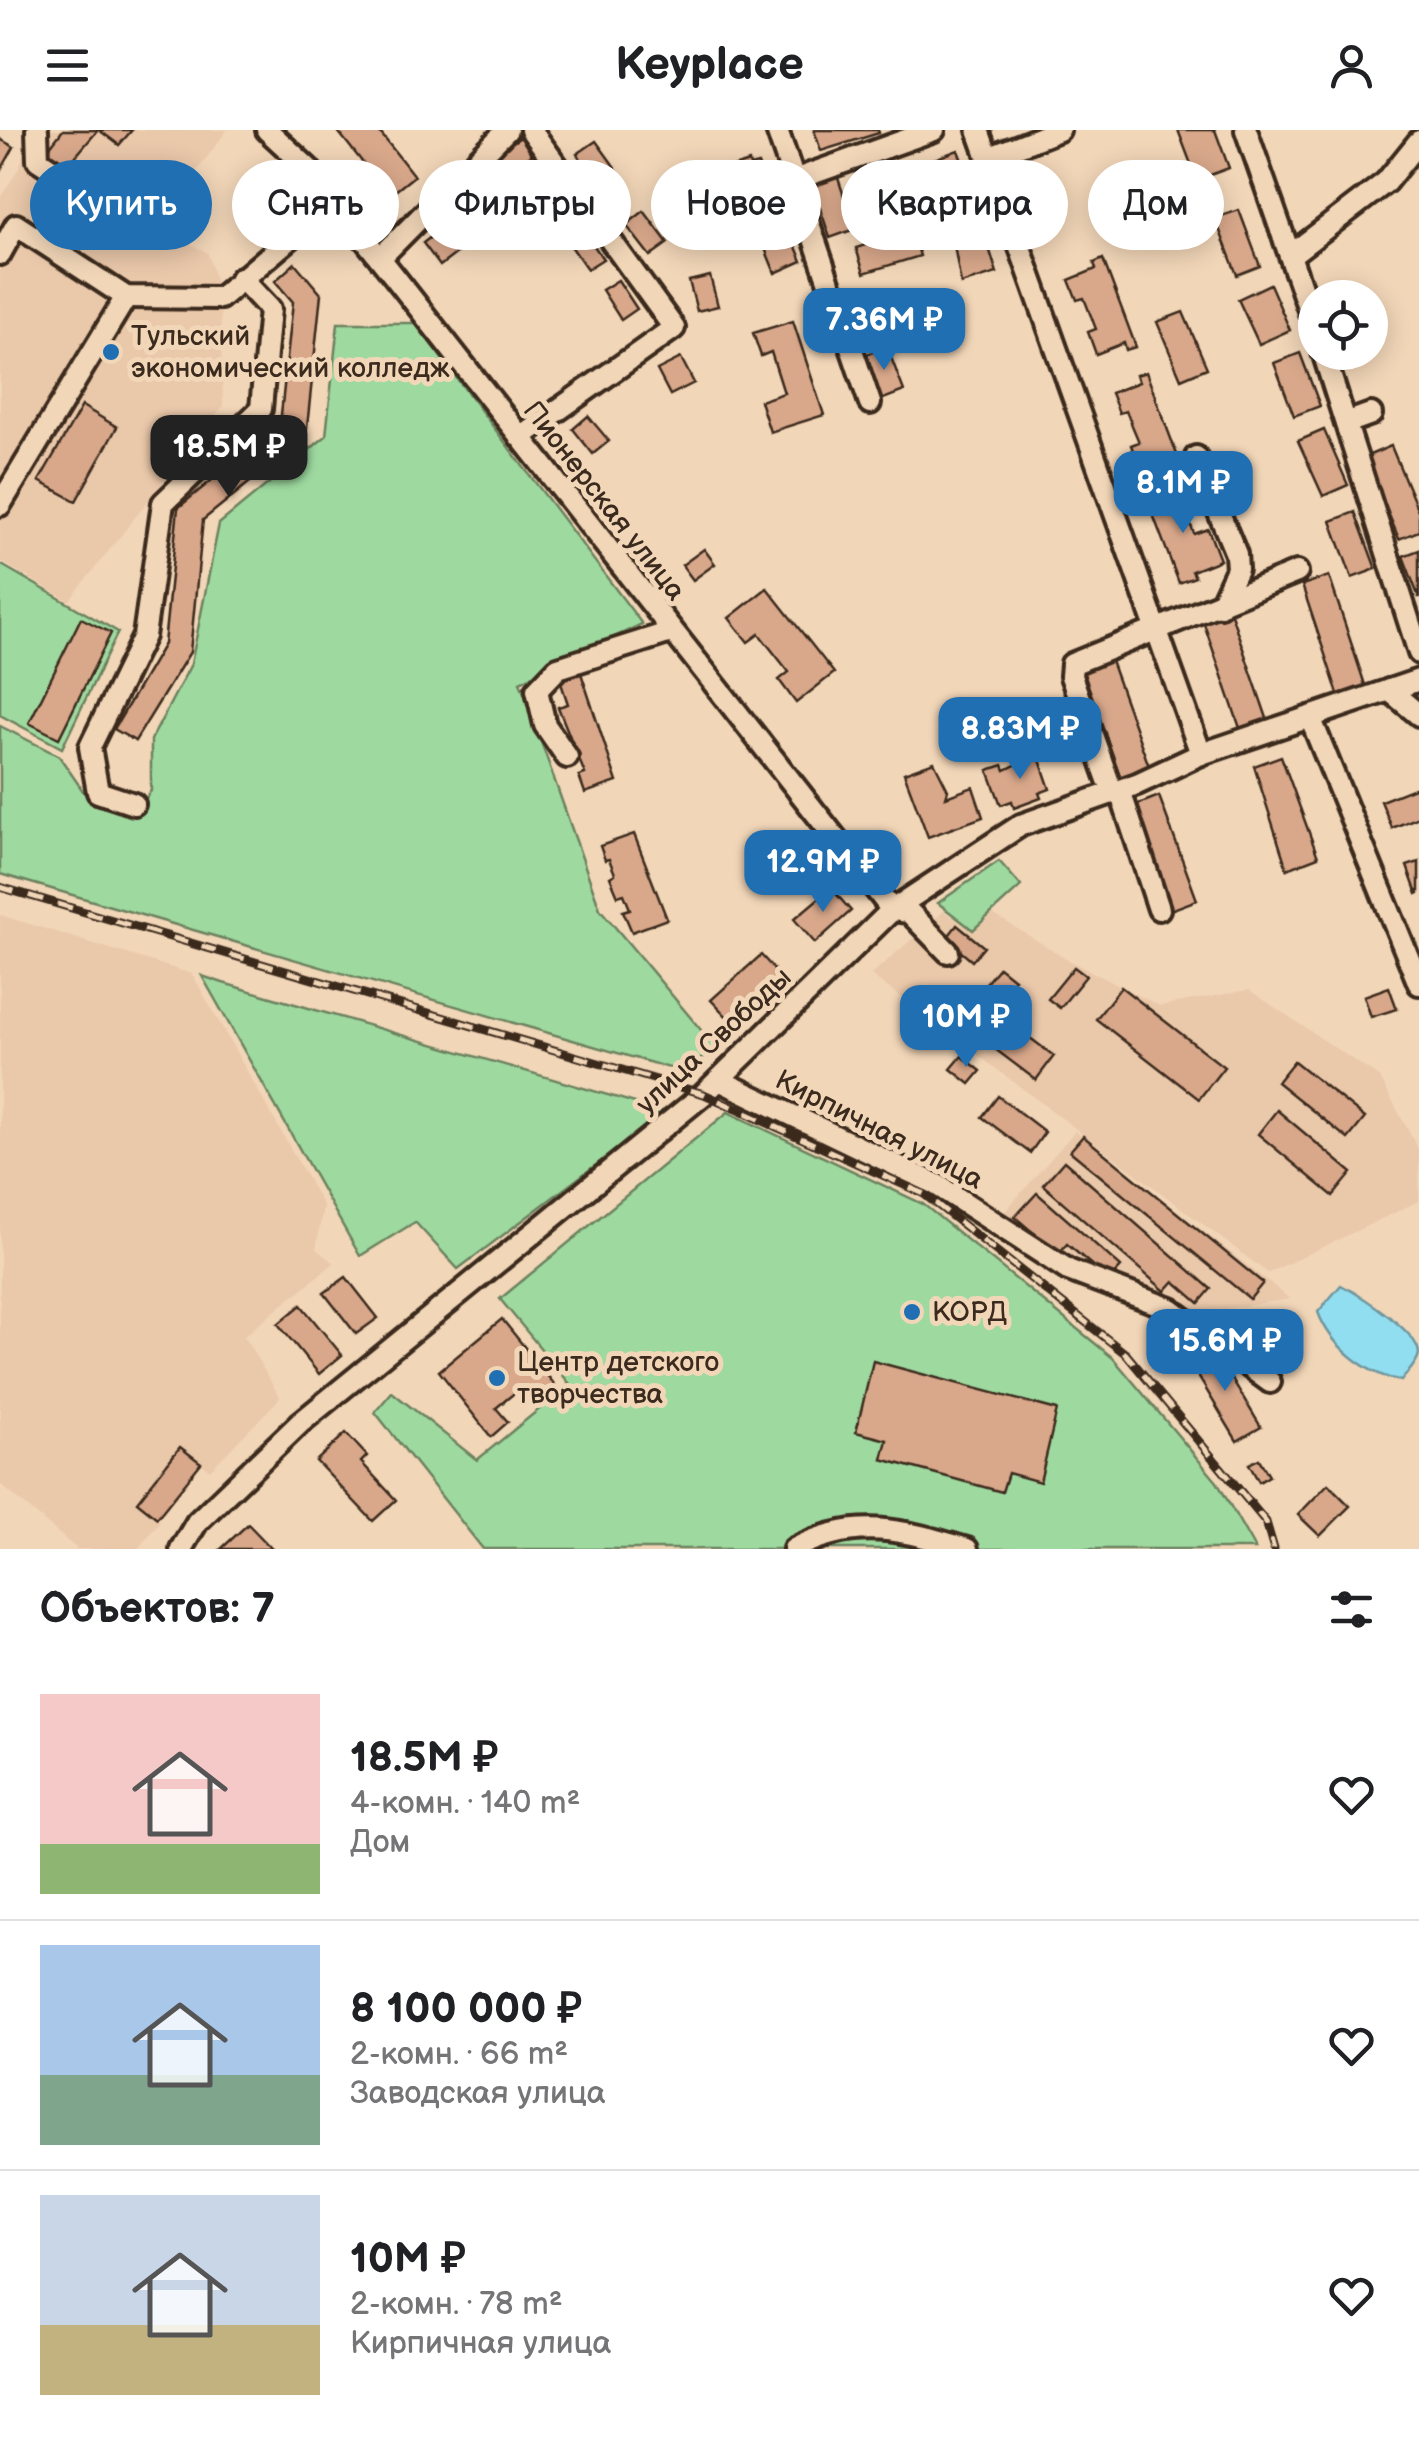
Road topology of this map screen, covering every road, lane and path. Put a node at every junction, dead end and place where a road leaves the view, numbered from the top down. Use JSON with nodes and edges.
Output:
{"nodes":[{"id":1,"x":36,"y":130,"type":"edge"},
{"id":2,"x":267,"y":130,"type":"edge"},
{"id":3,"x":507,"y":130,"type":"edge"},
{"id":4,"x":531,"y":130,"type":"edge"},
{"id":5,"x":778,"y":130,"type":"edge"},
{"id":6,"x":934,"y":130,"type":"edge"},
{"id":7,"x":978,"y":130,"type":"edge"},
{"id":8,"x":1059,"y":130,"type":"edge"},
{"id":9,"x":1246,"y":130,"type":"edge"},
{"id":10,"x":891,"y":137,"type":"edge"},
{"id":11,"x":1419,"y":141,"type":"edge"},
{"id":12,"x":988,"y":158,"type":"junction"},
{"id":13,"x":38,"y":160,"type":"edge"},
{"id":14,"x":295,"y":160,"type":"edge"},
{"id":15,"x":788,"y":160,"type":"edge"},
{"id":16,"x":821,"y":168,"type":"edge"},
{"id":17,"x":275,"y":250,"type":"edge"},
{"id":18,"x":374,"y":250,"type":"edge"},
{"id":19,"x":818,"y":250,"type":"edge"},
{"id":20,"x":0,"y":254,"type":"edge"},
{"id":21,"x":1292,"y":254,"type":"junction"},
{"id":22,"x":380,"y":258,"type":"junction"},
{"id":23,"x":242,"y":278,"type":"junction"},
{"id":24,"x":1300,"y":280,"type":"edge"},
{"id":25,"x":126,"y":297,"type":"junction"},
{"id":26,"x":1329,"y":370,"type":"edge"},
{"id":27,"x":870,"y":403,"type":"dead end"},
{"id":28,"x":1371,"y":414,"type":"dead end"},
{"id":29,"x":1346,"y":423,"type":"junction"},
{"id":30,"x":520,"y":437,"type":"junction"},
{"id":31,"x":1196,"y":457,"type":"dead end"},
{"id":32,"x":0,"y":505,"type":"edge"},
{"id":33,"x":1297,"y":572,"type":"dead end"},
{"id":34,"x":1220,"y":606,"type":"junction"},
{"id":35,"x":672,"y":632,"type":"junction"},
{"id":36,"x":1157,"y":632,"type":"junction"},
{"id":37,"x":1418,"y":643,"type":"edge"},
{"id":38,"x":1419,"y":680,"type":"edge"},
{"id":39,"x":1389,"y":690,"type":"junction"},
{"id":40,"x":1419,"y":715,"type":"edge"},
{"id":41,"x":1310,"y":717,"type":"junction"},
{"id":42,"x":1201,"y":754,"type":"junction"},
{"id":43,"x":567,"y":756,"type":"dead end"},
{"id":44,"x":1114,"y":785,"type":"junction"},
{"id":45,"x":134,"y":804,"type":"dead end"},
{"id":46,"x":892,"y":910,"type":"junction"},
{"id":47,"x":1159,"y":910,"type":"dead end"},
{"id":48,"x":948,"y":952,"type":"dead end"},
{"id":49,"x":1419,"y":984,"type":"edge"},
{"id":50,"x":719,"y":1080,"type":"junction"},
{"id":51,"x":1270,"y":1382,"type":"dead end"},
{"id":52,"x":181,"y":1549,"type":"edge"},
{"id":53,"x":794,"y":1549,"type":"edge"},
{"id":54,"x":967,"y":1549,"type":"edge"}],
"edges":[{"from":1,"to":13,"type":"street"},
{"from":2,"to":14,"type":"street","name":"Пионерская улица"},
{"from":3,"to":22,"type":"street"},
{"from":4,"to":30,"type":"street"},
{"from":5,"to":15,"type":"street"},
{"from":6,"to":10,"type":"street"},
{"from":7,"to":12,"type":"street"},
{"from":8,"to":12,"type":"street"},
{"from":9,"to":21,"type":"street"},
{"from":10,"to":16,"type":"street"},
{"from":11,"to":21,"type":"street"},
{"from":12,"to":36,"type":"street"},
{"from":17,"to":23,"type":"street"},
{"from":18,"to":22,"type":"street","name":"Пионерская улица"},
{"from":19,"to":27,"type":"street"},
{"from":20,"to":25,"type":"street"},
{"from":21,"to":24,"type":"street"},
{"from":22,"to":30,"type":"street","name":"Пионерская улица"},
{"from":23,"to":25,"type":"street"},
{"from":23,"to":45,"type":"street"},
{"from":25,"to":32,"type":"street"},
{"from":26,"to":29,"type":"street"},
{"from":28,"to":29,"type":"street"},
{"from":29,"to":37,"type":"street"},
{"from":30,"to":35,"type":"street","name":"Пионерская улица"},
{"from":31,"to":34,"type":"street"},
{"from":33,"to":34,"type":"street"},
{"from":34,"to":36,"type":"street"},
{"from":35,"to":43,"type":"street"},
{"from":35,"to":46,"type":"street","name":"Пионерская улица"},
{"from":36,"to":42,"type":"street"},
{"from":36,"to":44,"type":"street"},
{"from":38,"to":39,"type":"street","name":"улица Свободы"},
{"from":39,"to":40,"type":"street"},
{"from":39,"to":41,"type":"street","name":"улица Свободы"},
{"from":41,"to":42,"type":"street","name":"улица Свободы"},
{"from":41,"to":49,"type":"street"},
{"from":42,"to":44,"type":"street","name":"улица Свободы"},
{"from":44,"to":46,"type":"street","name":"улица Свободы"},
{"from":44,"to":47,"type":"street"},
{"from":46,"to":48,"type":"street","name":"Пионерская улица"},
{"from":46,"to":50,"type":"street","name":"улица Свободы"},
{"from":50,"to":51,"type":"street","name":"Кирпичная улица"},
{"from":50,"to":52,"type":"street","name":"улица Свободы"},
{"from":53,"to":54,"type":"street"}]}
